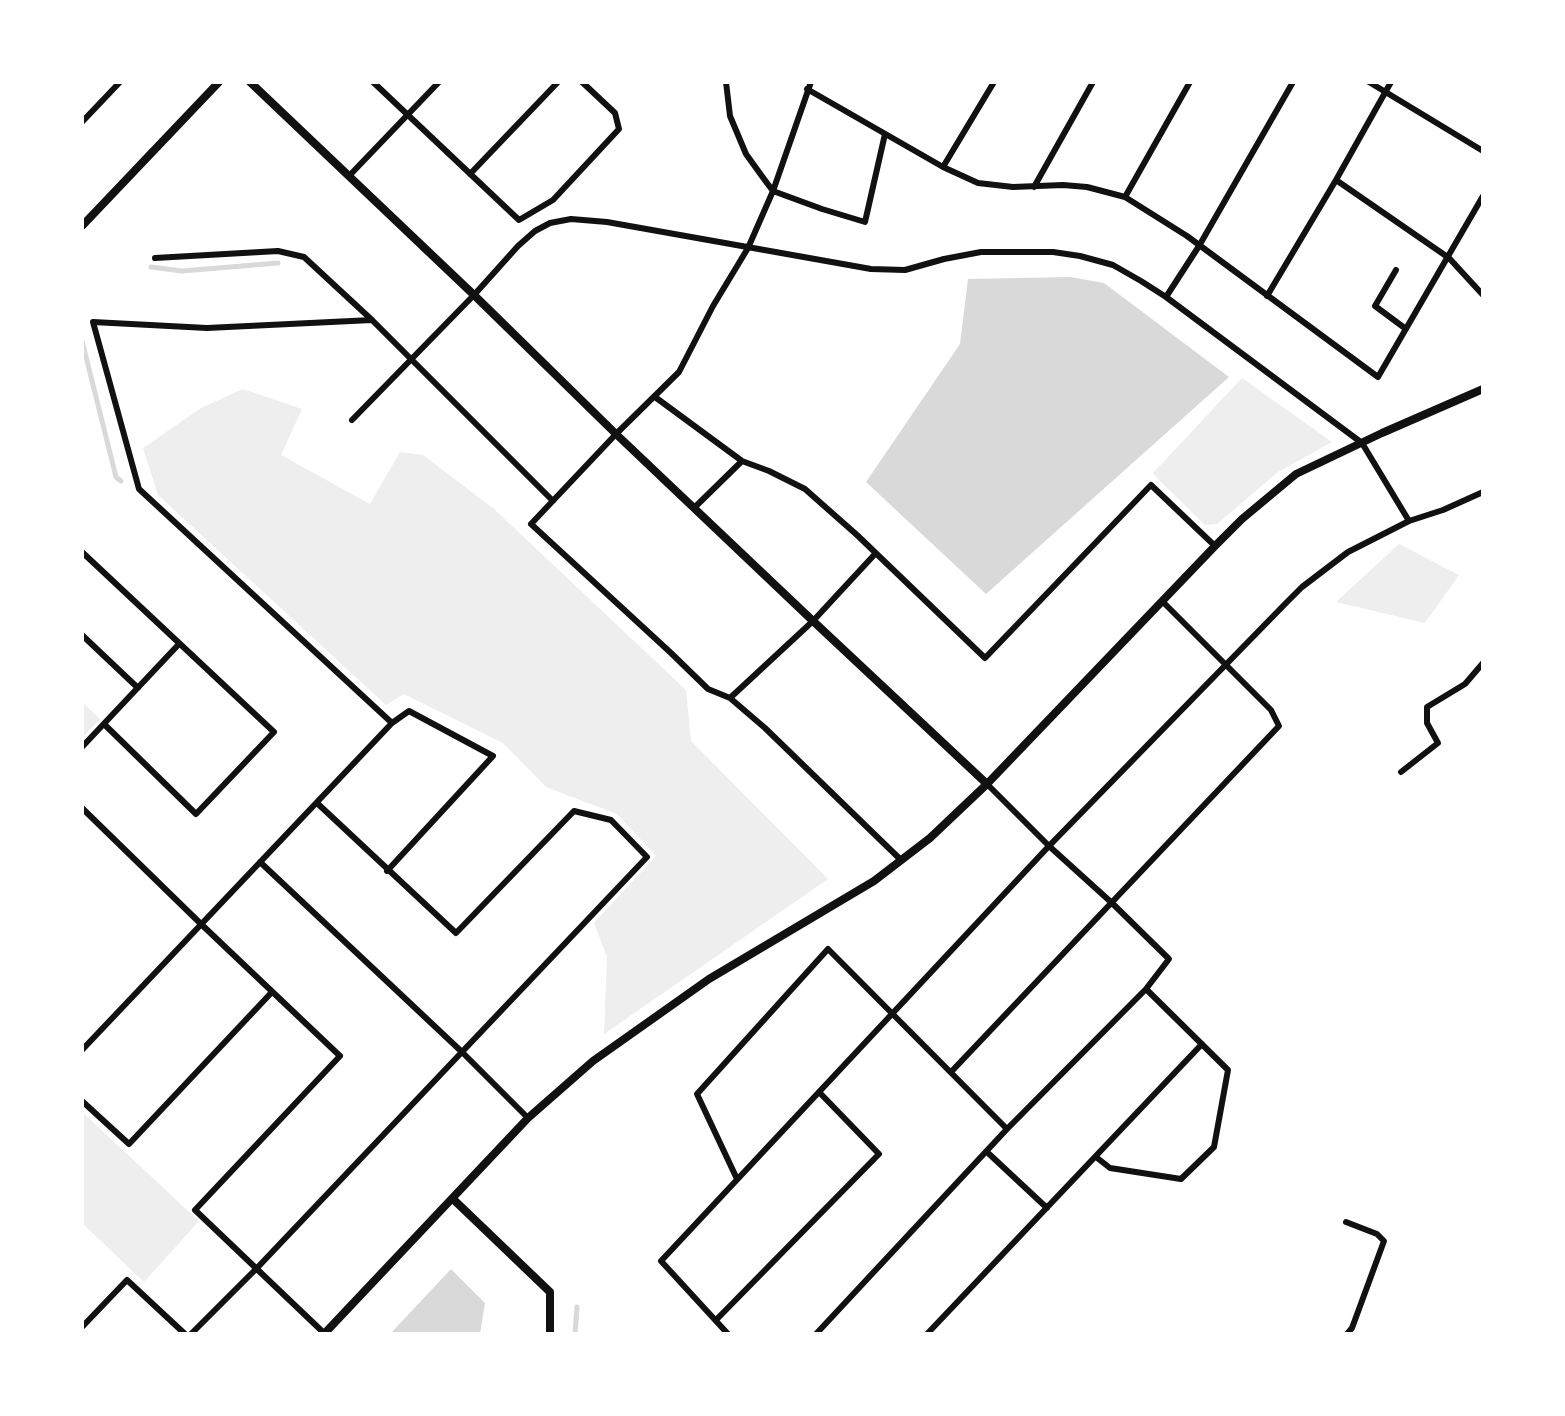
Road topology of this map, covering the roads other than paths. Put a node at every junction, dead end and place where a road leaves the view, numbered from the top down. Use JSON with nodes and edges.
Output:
{"nodes":[{"id":1,"x":120,"y":82,"type":"edge"},
{"id":2,"x":219,"y":82,"type":"edge"},
{"id":3,"x":250,"y":82,"type":"edge"},
{"id":4,"x":373,"y":82,"type":"edge"},
{"id":5,"x":439,"y":82,"type":"edge"},
{"id":6,"x":558,"y":82,"type":"edge"},
{"id":7,"x":582,"y":82,"type":"edge"},
{"id":8,"x":726,"y":82,"type":"edge"},
{"id":9,"x":994,"y":82,"type":"edge"},
{"id":10,"x":1093,"y":82,"type":"edge"},
{"id":11,"x":1190,"y":82,"type":"edge"},
{"id":12,"x":1293,"y":82,"type":"edge"},
{"id":13,"x":1369,"y":82,"type":"edge"},
{"id":14,"x":1391,"y":82,"type":"edge"},
{"id":15,"x":809,"y":86,"type":"edge"},
{"id":16,"x":1385,"y":92,"type":"junction"},
{"id":17,"x":408,"y":115,"type":"junction"},
{"id":18,"x":82,"y":122,"type":"edge"},
{"id":19,"x":885,"y":134,"type":"junction"},
{"id":20,"x":1483,"y":151,"type":"edge"},
{"id":21,"x":943,"y":167,"type":"junction"},
{"id":22,"x":470,"y":174,"type":"junction"},
{"id":23,"x":349,"y":176,"type":"junction"},
{"id":24,"x":1336,"y":180,"type":"junction"},
{"id":25,"x":1034,"y":187,"type":"junction"},
{"id":26,"x":773,"y":191,"type":"junction"},
{"id":27,"x":1483,"y":196,"type":"edge"},
{"id":28,"x":1125,"y":197,"type":"junction"},
{"id":29,"x":82,"y":226,"type":"edge"},
{"id":30,"x":1199,"y":246,"type":"junction"},
{"id":31,"x":748,"y":248,"type":"junction"},
{"id":32,"x":155,"y":258,"type":"dead end"},
{"id":33,"x":1449,"y":258,"type":"junction"},
{"id":34,"x":1396,"y":270,"type":"dead end"},
{"id":35,"x":474,"y":295,"type":"junction"},
{"id":36,"x":1483,"y":295,"type":"edge"},
{"id":37,"x":1267,"y":296,"type":"junction"},
{"id":38,"x":1166,"y":297,"type":"junction"},
{"id":39,"x":372,"y":320,"type":"junction"},
{"id":40,"x":1406,"y":329,"type":"junction"},
{"id":41,"x":411,"y":360,"type":"junction"},
{"id":42,"x":1483,"y":389,"type":"edge"},
{"id":43,"x":655,"y":397,"type":"junction"},
{"id":44,"x":352,"y":420,"type":"dead end"},
{"id":45,"x":616,"y":434,"type":"junction"},
{"id":46,"x":1362,"y":443,"type":"junction"},
{"id":47,"x":742,"y":461,"type":"junction"},
{"id":48,"x":1483,"y":492,"type":"edge"},
{"id":49,"x":553,"y":501,"type":"junction"},
{"id":50,"x":694,"y":508,"type":"junction"},
{"id":51,"x":1409,"y":521,"type":"junction"},
{"id":52,"x":1215,"y":546,"type":"junction"},
{"id":53,"x":82,"y":552,"type":"edge"},
{"id":54,"x":875,"y":554,"type":"junction"},
{"id":55,"x":1162,"y":601,"type":"junction"},
{"id":56,"x":813,"y":621,"type":"junction"},
{"id":57,"x":82,"y":635,"type":"edge"},
{"id":58,"x":179,"y":644,"type":"junction"},
{"id":59,"x":1483,"y":663,"type":"edge"},
{"id":60,"x":1225,"y":664,"type":"junction"},
{"id":61,"x":138,"y":688,"type":"junction"},
{"id":62,"x":730,"y":698,"type":"junction"},
{"id":63,"x":392,"y":723,"type":"junction"},
{"id":64,"x":104,"y":724,"type":"junction"},
{"id":65,"x":82,"y":747,"type":"edge"},
{"id":66,"x":1401,"y":772,"type":"dead end"},
{"id":67,"x":987,"y":784,"type":"junction"},
{"id":68,"x":317,"y":803,"type":"junction"},
{"id":69,"x":82,"y":808,"type":"edge"},
{"id":70,"x":1049,"y":846,"type":"junction"},
{"id":71,"x":901,"y":860,"type":"junction"},
{"id":72,"x":260,"y":862,"type":"junction"},
{"id":73,"x":387,"y":871,"type":"junction"},
{"id":74,"x":1112,"y":903,"type":"junction"},
{"id":75,"x":201,"y":924,"type":"junction"},
{"id":76,"x":1146,"y":989,"type":"junction"},
{"id":77,"x":272,"y":992,"type":"junction"},
{"id":78,"x":892,"y":1014,"type":"junction"},
{"id":79,"x":1202,"y":1044,"type":"junction"},
{"id":80,"x":82,"y":1050,"type":"edge"},
{"id":81,"x":462,"y":1052,"type":"junction"},
{"id":82,"x":951,"y":1072,"type":"junction"},
{"id":83,"x":819,"y":1092,"type":"junction"},
{"id":84,"x":82,"y":1101,"type":"edge"},
{"id":85,"x":528,"y":1118,"type":"junction"},
{"id":86,"x":1007,"y":1129,"type":"junction"},
{"id":87,"x":987,"y":1152,"type":"junction"},
{"id":88,"x":1096,"y":1157,"type":"junction"},
{"id":89,"x":737,"y":1179,"type":"junction"},
{"id":90,"x":453,"y":1199,"type":"junction"},
{"id":91,"x":1047,"y":1208,"type":"junction"},
{"id":92,"x":1346,"y":1222,"type":"dead end"},
{"id":93,"x":257,"y":1268,"type":"junction"},
{"id":94,"x":716,"y":1320,"type":"junction"},
{"id":95,"x":82,"y":1327,"type":"edge"},
{"id":96,"x":185,"y":1334,"type":"edge"},
{"id":97,"x":191,"y":1334,"type":"edge"},
{"id":98,"x":325,"y":1334,"type":"edge"},
{"id":99,"x":550,"y":1334,"type":"edge"},
{"id":100,"x":728,"y":1334,"type":"edge"},
{"id":101,"x":816,"y":1334,"type":"edge"},
{"id":102,"x":927,"y":1334,"type":"edge"},
{"id":103,"x":1347,"y":1334,"type":"edge"}],
"edges":[{"from":1,"to":18,"type":"street"},
{"from":2,"to":29,"type":"street"},
{"from":3,"to":23,"type":"street"},
{"from":4,"to":17,"type":"street"},
{"from":5,"to":17,"type":"street"},
{"from":6,"to":22,"type":"street"},
{"from":7,"to":22,"type":"street"},
{"from":8,"to":26,"type":"street"},
{"from":9,"to":21,"type":"street"},
{"from":10,"to":25,"type":"street"},
{"from":11,"to":28,"type":"street"},
{"from":12,"to":30,"type":"street"},
{"from":13,"to":16,"type":"street"},
{"from":14,"to":16,"type":"street"},
{"from":15,"to":19,"type":"street"},
{"from":15,"to":26,"type":"street"},
{"from":16,"to":20,"type":"street"},
{"from":16,"to":24,"type":"street"},
{"from":17,"to":22,"type":"street"},
{"from":17,"to":23,"type":"street"},
{"from":19,"to":21,"type":"street"},
{"from":19,"to":26,"type":"street"},
{"from":21,"to":25,"type":"street"},
{"from":23,"to":35,"type":"street"},
{"from":24,"to":33,"type":"street"},
{"from":24,"to":37,"type":"street"},
{"from":25,"to":28,"type":"street"},
{"from":26,"to":31,"type":"street"},
{"from":27,"to":33,"type":"street"},
{"from":28,"to":30,"type":"street"},
{"from":30,"to":37,"type":"street"},
{"from":30,"to":38,"type":"street"},
{"from":31,"to":35,"type":"street"},
{"from":31,"to":38,"type":"street"},
{"from":31,"to":43,"type":"street"},
{"from":32,"to":39,"type":"street"},
{"from":33,"to":36,"type":"street"},
{"from":33,"to":40,"type":"street"},
{"from":34,"to":40,"type":"street"},
{"from":35,"to":41,"type":"street"},
{"from":35,"to":45,"type":"street"},
{"from":37,"to":40,"type":"street"},
{"from":38,"to":46,"type":"street"},
{"from":39,"to":41,"type":"street"},
{"from":39,"to":63,"type":"street"},
{"from":41,"to":44,"type":"street"},
{"from":41,"to":49,"type":"street"},
{"from":42,"to":46,"type":"street"},
{"from":43,"to":45,"type":"street"},
{"from":43,"to":47,"type":"street"},
{"from":45,"to":49,"type":"street"},
{"from":45,"to":50,"type":"street"},
{"from":46,"to":51,"type":"street"},
{"from":46,"to":52,"type":"street"},
{"from":47,"to":50,"type":"street"},
{"from":47,"to":54,"type":"street"},
{"from":48,"to":51,"type":"street"},
{"from":49,"to":62,"type":"street"},
{"from":50,"to":56,"type":"street"},
{"from":51,"to":60,"type":"street"},
{"from":52,"to":54,"type":"street"},
{"from":52,"to":55,"type":"street"},
{"from":53,"to":58,"type":"street"},
{"from":54,"to":56,"type":"street"},
{"from":55,"to":60,"type":"street"},
{"from":55,"to":67,"type":"street"},
{"from":56,"to":62,"type":"street"},
{"from":56,"to":67,"type":"street"},
{"from":57,"to":61,"type":"street"},
{"from":58,"to":61,"type":"street"},
{"from":58,"to":64,"type":"street"},
{"from":59,"to":66,"type":"street"},
{"from":60,"to":70,"type":"street"},
{"from":60,"to":74,"type":"street"},
{"from":61,"to":64,"type":"street"},
{"from":62,"to":71,"type":"street"},
{"from":63,"to":68,"type":"street"},
{"from":63,"to":73,"type":"street"},
{"from":64,"to":65,"type":"street"},
{"from":67,"to":70,"type":"street"},
{"from":67,"to":71,"type":"street"},
{"from":68,"to":72,"type":"street"},
{"from":68,"to":73,"type":"street"},
{"from":69,"to":75,"type":"street"},
{"from":70,"to":74,"type":"street"},
{"from":70,"to":78,"type":"street"},
{"from":71,"to":85,"type":"street"},
{"from":72,"to":75,"type":"street"},
{"from":72,"to":81,"type":"street"},
{"from":73,"to":81,"type":"street"},
{"from":74,"to":76,"type":"street"},
{"from":74,"to":82,"type":"street"},
{"from":75,"to":77,"type":"street"},
{"from":75,"to":80,"type":"street"},
{"from":76,"to":79,"type":"street"},
{"from":76,"to":86,"type":"street"},
{"from":77,"to":84,"type":"street"},
{"from":77,"to":93,"type":"street"},
{"from":78,"to":82,"type":"street"},
{"from":78,"to":83,"type":"street"},
{"from":78,"to":89,"type":"street"},
{"from":79,"to":88,"type":"street"},
{"from":79,"to":88,"type":"street"},
{"from":81,"to":85,"type":"street"},
{"from":81,"to":93,"type":"street"},
{"from":82,"to":86,"type":"street"},
{"from":83,"to":89,"type":"street"},
{"from":83,"to":94,"type":"street"},
{"from":85,"to":90,"type":"street"},
{"from":86,"to":87,"type":"street"},
{"from":87,"to":91,"type":"street"},
{"from":87,"to":101,"type":"street"},
{"from":88,"to":91,"type":"street"},
{"from":89,"to":94,"type":"street"},
{"from":90,"to":98,"type":"street"},
{"from":90,"to":99,"type":"street"},
{"from":91,"to":102,"type":"street"},
{"from":92,"to":103,"type":"street"},
{"from":93,"to":97,"type":"street"},
{"from":93,"to":98,"type":"street"},
{"from":94,"to":100,"type":"street"},
{"from":95,"to":96,"type":"street"}]}
